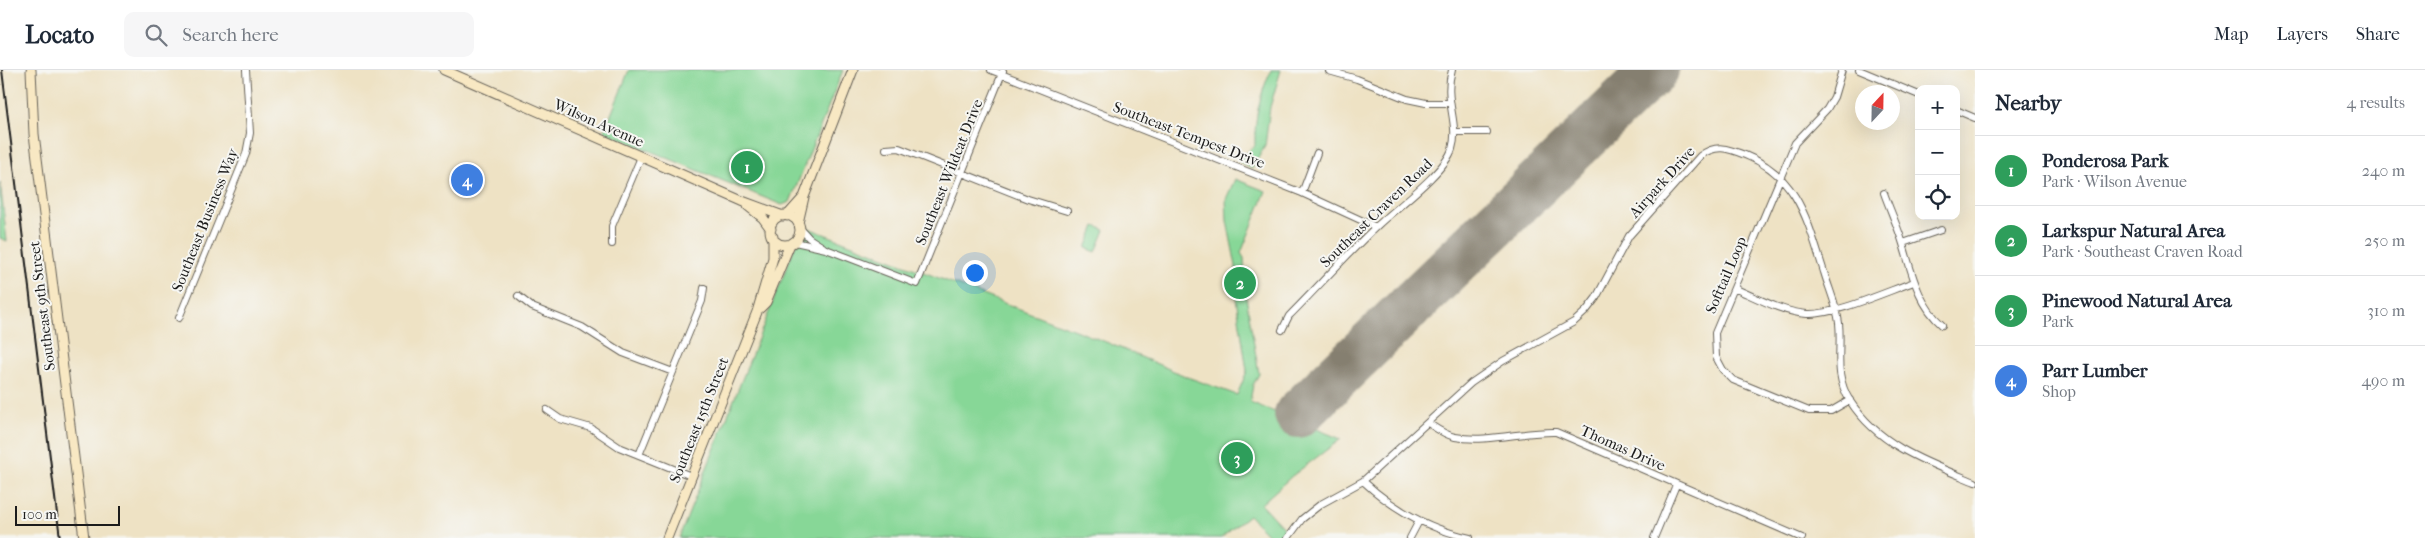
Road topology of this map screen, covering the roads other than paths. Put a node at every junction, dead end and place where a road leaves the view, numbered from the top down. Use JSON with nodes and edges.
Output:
{"nodes":[{"id":1,"x":31,"y":70,"type":"edge"},
{"id":2,"x":246,"y":70,"type":"edge"},
{"id":3,"x":444,"y":70,"type":"edge"},
{"id":4,"x":853,"y":70,"type":"edge"},
{"id":5,"x":991,"y":70,"type":"edge"},
{"id":6,"x":1452,"y":70,"type":"edge"},
{"id":7,"x":1842,"y":70,"type":"edge"},
{"id":8,"x":1858,"y":70,"type":"edge"},
{"id":9,"x":1329,"y":71,"type":"edge"},
{"id":10,"x":1002,"y":72,"type":"edge"},
{"id":11,"x":1915,"y":93,"type":"edge"},
{"id":12,"x":1449,"y":103,"type":"junction"},
{"id":13,"x":1960,"y":112,"type":"edge"},
{"id":14,"x":1975,"y":118,"type":"edge"},
{"id":15,"x":1455,"y":132,"type":"junction"},
{"id":16,"x":1487,"y":132,"type":"dead end"},
{"id":17,"x":886,"y":149,"type":"dead end"},
{"id":18,"x":1317,"y":152,"type":"dead end"},
{"id":19,"x":641,"y":157,"type":"junction"},
{"id":20,"x":962,"y":172,"type":"junction"},
{"id":21,"x":1780,"y":176,"type":"junction"},
{"id":22,"x":1884,"y":192,"type":"dead end"},
{"id":23,"x":1302,"y":193,"type":"junction"},
{"id":24,"x":804,"y":197,"type":"junction"},
{"id":25,"x":742,"y":201,"type":"junction"},
{"id":26,"x":1067,"y":211,"type":"dead end"},
{"id":27,"x":785,"y":216,"type":"junction"},
{"id":28,"x":799,"y":226,"type":"junction"},
{"id":29,"x":1376,"y":227,"type":"junction"},
{"id":30,"x":1941,"y":230,"type":"dead end"},
{"id":31,"x":772,"y":233,"type":"junction"},
{"id":32,"x":792,"y":243,"type":"junction"},
{"id":33,"x":1903,"y":243,"type":"junction"},
{"id":34,"x":612,"y":244,"type":"dead end"},
{"id":35,"x":826,"y":249,"type":"junction"},
{"id":36,"x":1914,"y":282,"type":"junction"},
{"id":37,"x":704,"y":288,"type":"dead end"},
{"id":38,"x":1734,"y":288,"type":"junction"},
{"id":39,"x":518,"y":296,"type":"dead end"},
{"id":40,"x":1835,"y":309,"type":"junction"},
{"id":41,"x":757,"y":312,"type":"junction"},
{"id":42,"x":179,"y":318,"type":"dead end"},
{"id":43,"x":1942,"y":325,"type":"dead end"},
{"id":44,"x":1282,"y":330,"type":"dead end"},
{"id":45,"x":673,"y":372,"type":"junction"},
{"id":46,"x":1850,"y":400,"type":"junction"},
{"id":47,"x":547,"y":410,"type":"dead end"},
{"id":48,"x":1428,"y":423,"type":"junction"},
{"id":49,"x":639,"y":455,"type":"junction"},
{"id":50,"x":691,"y":476,"type":"junction"},
{"id":51,"x":1363,"y":480,"type":"junction"},
{"id":52,"x":1975,"y":482,"type":"edge"},
{"id":53,"x":1676,"y":485,"type":"junction"},
{"id":54,"x":1419,"y":521,"type":"junction"},
{"id":55,"x":84,"y":538,"type":"edge"},
{"id":56,"x":667,"y":538,"type":"edge"},
{"id":57,"x":1288,"y":538,"type":"edge"},
{"id":58,"x":1410,"y":538,"type":"edge"},
{"id":59,"x":1470,"y":538,"type":"edge"},
{"id":60,"x":1654,"y":538,"type":"edge"},
{"id":61,"x":1802,"y":538,"type":"edge"}],
"edges":[{"from":1,"to":55,"type":"street","name":"Southeast 9th Street"},
{"from":2,"to":42,"type":"street","name":"Southeast Business Way"},
{"from":3,"to":19,"type":"street","name":"Wilson Avenue"},
{"from":4,"to":24,"type":"street"},
{"from":5,"to":10,"type":"street","name":"Southeast Tempest Drive"},
{"from":6,"to":12,"type":"street","name":"Southeast Craven Road"},
{"from":7,"to":21,"type":"street","name":"Softtail Loop"},
{"from":8,"to":11,"type":"street"},
{"from":9,"to":12,"type":"street"},
{"from":10,"to":20,"type":"street","name":"Southeast Wildcat Drive"},
{"from":10,"to":23,"type":"street","name":"Southeast Tempest Drive"},
{"from":12,"to":15,"type":"street","name":"Southeast Craven Road"},
{"from":13,"to":14,"type":"street"},
{"from":15,"to":16,"type":"street"},
{"from":15,"to":29,"type":"street","name":"Southeast Craven Road"},
{"from":17,"to":20,"type":"street"},
{"from":18,"to":23,"type":"street"},
{"from":19,"to":25,"type":"street","name":"Wilson Avenue"},
{"from":19,"to":34,"type":"street"},
{"from":20,"to":26,"type":"street"},
{"from":20,"to":35,"type":"street","name":"Southeast Wildcat Drive"},
{"from":21,"to":38,"type":"street","name":"Softtail Loop"},
{"from":21,"to":40,"type":"street","name":"Airpark Drive"},
{"from":21,"to":48,"type":"street","name":"Airpark Drive"},
{"from":22,"to":33,"type":"street"},
{"from":23,"to":29,"type":"street","name":"Southeast Tempest Drive"},
{"from":24,"to":27,"type":"street"},
{"from":24,"to":28,"type":"street"},
{"from":25,"to":27,"type":"street","name":"Wilson Avenue"},
{"from":25,"to":31,"type":"street","name":"Wilson Avenue"},
{"from":27,"to":28,"type":"street"},
{"from":27,"to":31,"type":"street"},
{"from":28,"to":32,"type":"street"},
{"from":28,"to":35,"type":"street"},
{"from":29,"to":44,"type":"street","name":"Southeast Craven Road"},
{"from":30,"to":33,"type":"street"},
{"from":31,"to":32,"type":"street"},
{"from":31,"to":41,"type":"street","name":"Southeast 15th Street"},
{"from":32,"to":35,"type":"street"},
{"from":32,"to":41,"type":"street","name":"Southeast 15th Street"},
{"from":33,"to":36,"type":"street"},
{"from":36,"to":40,"type":"street"},
{"from":36,"to":43,"type":"street"},
{"from":37,"to":45,"type":"street"},
{"from":38,"to":40,"type":"street"},
{"from":38,"to":46,"type":"street","name":"Softtail Loop"},
{"from":39,"to":45,"type":"street"},
{"from":40,"to":46,"type":"street","name":"Airpark Drive"},
{"from":41,"to":50,"type":"street","name":"Southeast 15th Street"},
{"from":45,"to":49,"type":"street"},
{"from":46,"to":52,"type":"street","name":"Airpark Drive"},
{"from":47,"to":49,"type":"street"},
{"from":48,"to":51,"type":"street","name":"Airpark Drive"},
{"from":48,"to":53,"type":"street","name":"Thomas Drive"},
{"from":49,"to":50,"type":"street"},
{"from":50,"to":56,"type":"street","name":"Southeast 15th Street"},
{"from":51,"to":54,"type":"street"},
{"from":51,"to":57,"type":"street","name":"Airpark Drive"},
{"from":53,"to":60,"type":"street"},
{"from":53,"to":61,"type":"street","name":"Thomas Drive"},
{"from":54,"to":58,"type":"street"},
{"from":54,"to":59,"type":"street"}]}
